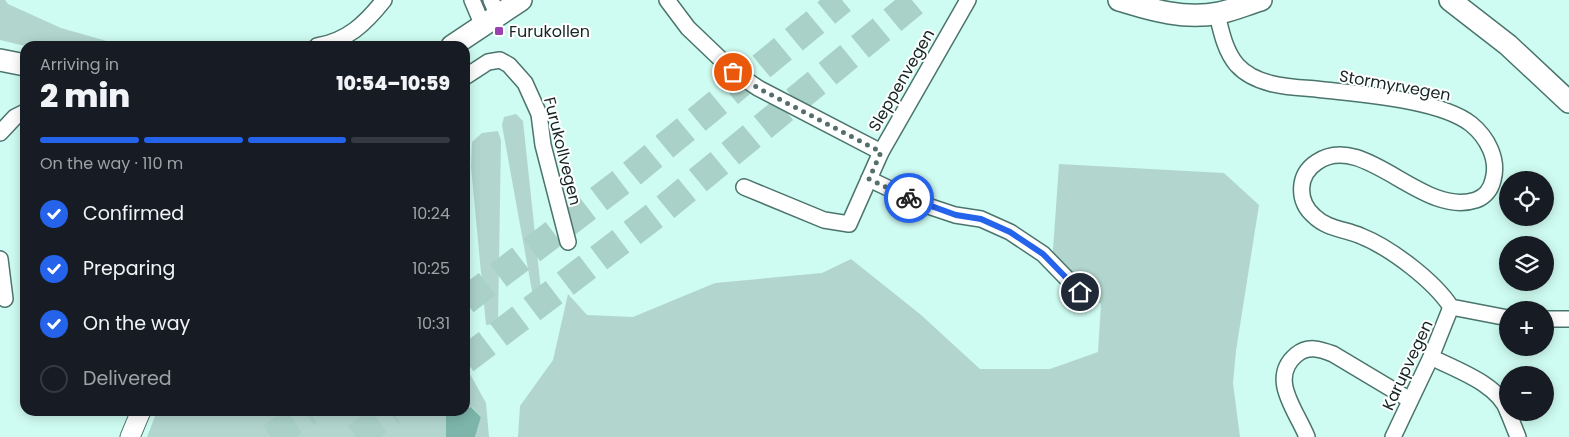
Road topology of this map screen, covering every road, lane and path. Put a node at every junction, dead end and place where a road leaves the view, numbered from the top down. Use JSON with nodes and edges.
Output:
{"nodes":[{"id":1,"x":384,"y":0,"type":"edge"},
{"id":2,"x":472,"y":0,"type":"edge"},
{"id":3,"x":521,"y":0,"type":"edge"},
{"id":4,"x":667,"y":0,"type":"edge"},
{"id":5,"x":968,"y":0,"type":"edge"},
{"id":6,"x":1119,"y":0,"type":"edge"},
{"id":7,"x":1259,"y":0,"type":"edge"},
{"id":8,"x":1450,"y":0,"type":"edge"},
{"id":9,"x":491,"y":14,"type":"edge"},
{"id":10,"x":1217,"y":14,"type":"junction"},
{"id":11,"x":338,"y":41,"type":"edge"},
{"id":12,"x":458,"y":41,"type":"edge"},
{"id":13,"x":0,"y":60,"type":"edge"},
{"id":14,"x":20,"y":65,"type":"edge"},
{"id":15,"x":470,"y":74,"type":"edge"},
{"id":16,"x":1569,"y":102,"type":"edge"},
{"id":17,"x":20,"y":114,"type":"edge"},
{"id":18,"x":0,"y":133,"type":"edge"},
{"id":19,"x":881,"y":152,"type":"junction"},
{"id":20,"x":869,"y":179,"type":"junction"},
{"id":21,"x":744,"y":187,"type":"dead end"},
{"id":22,"x":568,"y":242,"type":"dead end"},
{"id":23,"x":0,"y":259,"type":"edge"},
{"id":24,"x":1080,"y":292,"type":"dead end"},
{"id":25,"x":5,"y":299,"type":"dead end"},
{"id":26,"x":1451,"y":307,"type":"junction"},
{"id":27,"x":1499,"y":316,"type":"edge"},
{"id":28,"x":1554,"y":318,"type":"edge"},
{"id":29,"x":1569,"y":319,"type":"edge"},
{"id":30,"x":1431,"y":357,"type":"junction"},
{"id":31,"x":1499,"y":395,"type":"edge"},
{"id":32,"x":1410,"y":400,"type":"junction"},
{"id":33,"x":139,"y":416,"type":"edge"},
{"id":34,"x":1512,"y":421,"type":"edge"},
{"id":35,"x":130,"y":437,"type":"edge"},
{"id":36,"x":1307,"y":437,"type":"edge"},
{"id":37,"x":1393,"y":437,"type":"edge"},
{"id":38,"x":1518,"y":437,"type":"edge"}],
"edges":[{"from":1,"to":11,"type":"street"},
{"from":2,"to":9,"type":"street"},
{"from":3,"to":9,"type":"main road"},
{"from":4,"to":19,"type":"street"},
{"from":5,"to":19,"type":"street","name":"Sleppenvegen"},
{"from":6,"to":10,"type":"main road"},
{"from":7,"to":10,"type":"main road"},
{"from":8,"to":16,"type":"main road"},
{"from":9,"to":12,"type":"main road"},
{"from":10,"to":26,"type":"street","name":"Stormyrvegen"},
{"from":13,"to":14,"type":"main road"},
{"from":15,"to":22,"type":"street","name":"Furukollvegen"},
{"from":17,"to":18,"type":"street"},
{"from":19,"to":20,"type":"street","name":"Sleppenvegen"},
{"from":20,"to":21,"type":"street","name":"Sleppenvegen"},
{"from":20,"to":24,"type":"street"},
{"from":23,"to":25,"type":"street"},
{"from":26,"to":27,"type":"street"},
{"from":26,"to":30,"type":"street","name":"Karupvegen"},
{"from":28,"to":29,"type":"street"},
{"from":30,"to":31,"type":"street"},
{"from":30,"to":32,"type":"street","name":"Karupvegen"},
{"from":32,"to":36,"type":"street"},
{"from":32,"to":37,"type":"street","name":"Karupvegen"},
{"from":33,"to":35,"type":"street"},
{"from":34,"to":38,"type":"street"}]}
